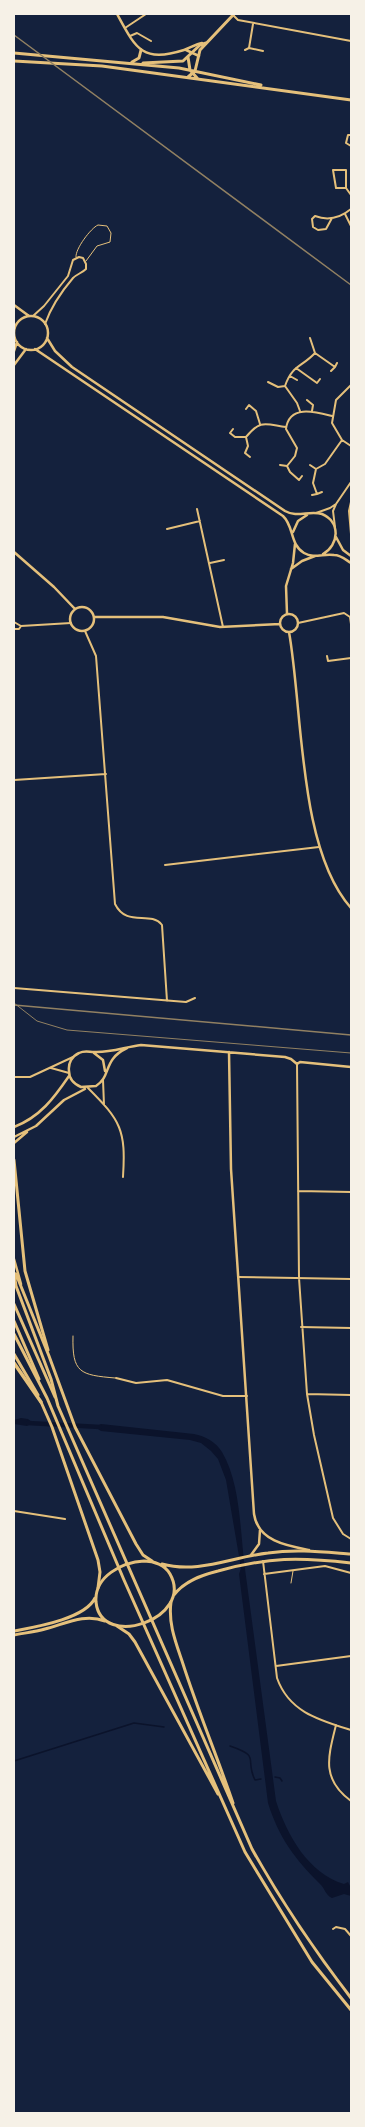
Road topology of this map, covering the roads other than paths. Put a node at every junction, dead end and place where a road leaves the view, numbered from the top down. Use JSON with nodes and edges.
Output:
{"nodes":[{"id":1,"x":117,"y":14,"type":"edge"},
{"id":2,"x":146,"y":14,"type":"edge"},
{"id":3,"x":234,"y":15,"type":"edge"},
{"id":4,"x":253,"y":23,"type":"junction"},
{"id":5,"x":125,"y":28,"type":"junction"},
{"id":6,"x":130,"y":36,"type":"junction"},
{"id":7,"x":351,"y":40,"type":"edge"},
{"id":8,"x":151,"y":41,"type":"dead end"},
{"id":9,"x":206,"y":43,"type":"junction"},
{"id":10,"x":249,"y":48,"type":"junction"},
{"id":11,"x":141,"y":50,"type":"junction"},
{"id":12,"x":185,"y":50,"type":"junction"},
{"id":13,"x":245,"y":50,"type":"dead end"},
{"id":14,"x":263,"y":51,"type":"dead end"},
{"id":15,"x":14,"y":52,"type":"edge"},
{"id":16,"x":191,"y":52,"type":"junction"},
{"id":17,"x":199,"y":56,"type":"junction"},
{"id":18,"x":188,"y":57,"type":"junction"},
{"id":19,"x":14,"y":60,"type":"edge"},
{"id":20,"x":129,"y":63,"type":"junction"},
{"id":21,"x":141,"y":64,"type":"junction"},
{"id":22,"x":190,"y":70,"type":"junction"},
{"id":23,"x":195,"y":71,"type":"junction"},
{"id":24,"x":193,"y":75,"type":"junction"},
{"id":25,"x":187,"y":78,"type":"junction"},
{"id":26,"x":198,"y":79,"type":"junction"},
{"id":27,"x":275,"y":88,"type":"junction"},
{"id":28,"x":351,"y":100,"type":"edge"},
{"id":29,"x":351,"y":135,"type":"edge"},
{"id":30,"x":351,"y":146,"type":"edge"},
{"id":31,"x":346,"y":188,"type":"junction"},
{"id":32,"x":351,"y":195,"type":"edge"},
{"id":33,"x":351,"y":209,"type":"edge"},
{"id":34,"x":346,"y":214,"type":"junction"},
{"id":35,"x":332,"y":218,"type":"junction"},
{"id":36,"x":351,"y":226,"type":"edge"},
{"id":37,"x":76,"y":258,"type":"junction"},
{"id":38,"x":86,"y":261,"type":"junction"},
{"id":39,"x":14,"y":305,"type":"edge"},
{"id":40,"x":31,"y":316,"type":"junction"},
{"id":41,"x":14,"y":323,"type":"edge"},
{"id":42,"x":45,"y":324,"type":"junction"},
{"id":43,"x":16,"y":326,"type":"junction"},
{"id":44,"x":47,"y":338,"type":"junction"},
{"id":45,"x":310,"y":338,"type":"dead end"},
{"id":46,"x":17,"y":342,"type":"junction"},
{"id":47,"x":26,"y":349,"type":"junction"},
{"id":48,"x":35,"y":349,"type":"junction"},
{"id":49,"x":14,"y":351,"type":"edge"},
{"id":50,"x":315,"y":353,"type":"junction"},
{"id":51,"x":337,"y":363,"type":"dead end"},
{"id":52,"x":14,"y":366,"type":"edge"},
{"id":53,"x":334,"y":367,"type":"junction"},
{"id":54,"x":296,"y":368,"type":"junction"},
{"id":55,"x":332,"y":371,"type":"dead end"},
{"id":56,"x":290,"y":376,"type":"junction"},
{"id":57,"x":320,"y":379,"type":"dead end"},
{"id":58,"x":297,"y":380,"type":"dead end"},
{"id":59,"x":268,"y":382,"type":"dead end"},
{"id":60,"x":285,"y":386,"type":"junction"},
{"id":61,"x":350,"y":386,"type":"edge"},
{"id":62,"x":307,"y":400,"type":"dead end"},
{"id":63,"x":246,"y":409,"type":"dead end"},
{"id":64,"x":300,"y":411,"type":"junction"},
{"id":65,"x":312,"y":411,"type":"junction"},
{"id":66,"x":332,"y":416,"type":"junction"},
{"id":67,"x":260,"y":424,"type":"junction"},
{"id":68,"x":286,"y":427,"type":"junction"},
{"id":69,"x":233,"y":429,"type":"dead end"},
{"id":70,"x":246,"y":438,"type":"junction"},
{"id":71,"x":342,"y":440,"type":"junction"},
{"id":72,"x":351,"y":446,"type":"edge"},
{"id":73,"x":250,"y":457,"type":"dead end"},
{"id":74,"x":280,"y":465,"type":"dead end"},
{"id":75,"x":310,"y":465,"type":"dead end"},
{"id":76,"x":287,"y":466,"type":"junction"},
{"id":77,"x":316,"y":469,"type":"junction"},
{"id":78,"x":302,"y":476,"type":"dead end"},
{"id":79,"x":351,"y":482,"type":"edge"},
{"id":80,"x":322,"y":492,"type":"dead end"},
{"id":81,"x":317,"y":494,"type":"junction"},
{"id":82,"x":312,"y":495,"type":"dead end"},
{"id":83,"x":351,"y":502,"type":"edge"},
{"id":84,"x":336,"y":504,"type":"junction"},
{"id":85,"x":197,"y":509,"type":"dead end"},
{"id":86,"x":315,"y":513,"type":"junction"},
{"id":87,"x":309,"y":514,"type":"junction"},
{"id":88,"x":200,"y":521,"type":"junction"},
{"id":89,"x":167,"y":529,"type":"dead end"},
{"id":90,"x":335,"y":529,"type":"junction"},
{"id":91,"x":293,"y":533,"type":"junction"},
{"id":92,"x":351,"y":534,"type":"edge"},
{"id":93,"x":336,"y":536,"type":"junction"},
{"id":94,"x":295,"y":543,"type":"junction"},
{"id":95,"x":14,"y":552,"type":"edge"},
{"id":96,"x":323,"y":554,"type":"junction"},
{"id":97,"x":315,"y":556,"type":"junction"},
{"id":98,"x":351,"y":556,"type":"edge"},
{"id":99,"x":224,"y":560,"type":"dead end"},
{"id":100,"x":210,"y":563,"type":"junction"},
{"id":101,"x":351,"y":563,"type":"edge"},
{"id":102,"x":291,"y":569,"type":"junction"},
{"id":103,"x":75,"y":609,"type":"junction"},
{"id":104,"x":287,"y":614,"type":"junction"},
{"id":105,"x":94,"y":617,"type":"junction"},
{"id":106,"x":14,"y":622,"type":"edge"},
{"id":107,"x":71,"y":623,"type":"junction"},
{"id":108,"x":298,"y":623,"type":"junction"},
{"id":109,"x":280,"y":624,"type":"junction"},
{"id":110,"x":351,"y":624,"type":"edge"},
{"id":111,"x":20,"y":626,"type":"junction"},
{"id":112,"x":223,"y":627,"type":"junction"},
{"id":113,"x":14,"y":629,"type":"edge"},
{"id":114,"x":86,"y":631,"type":"junction"},
{"id":115,"x":289,"y":632,"type":"junction"},
{"id":116,"x":327,"y":656,"type":"dead end"},
{"id":117,"x":351,"y":658,"type":"edge"},
{"id":118,"x":106,"y":774,"type":"junction"},
{"id":119,"x":14,"y":780,"type":"edge"},
{"id":120,"x":319,"y":847,"type":"junction"},
{"id":121,"x":165,"y":865,"type":"dead end"},
{"id":122,"x":351,"y":908,"type":"edge"},
{"id":123,"x":14,"y":988,"type":"edge"},
{"id":124,"x":195,"y":998,"type":"dead end"},
{"id":125,"x":167,"y":1001,"type":"junction"},
{"id":126,"x":127,"y":1048,"type":"junction"},
{"id":127,"x":94,"y":1052,"type":"junction"},
{"id":128,"x":229,"y":1052,"type":"junction"},
{"id":129,"x":74,"y":1057,"type":"junction"},
{"id":130,"x":297,"y":1064,"type":"junction"},
{"id":131,"x":351,"y":1067,"type":"edge"},
{"id":132,"x":51,"y":1068,"type":"junction"},
{"id":133,"x":106,"y":1072,"type":"junction"},
{"id":134,"x":69,"y":1074,"type":"junction"},
{"id":135,"x":14,"y":1077,"type":"edge"},
{"id":136,"x":104,"y":1078,"type":"junction"},
{"id":137,"x":86,"y":1088,"type":"junction"},
{"id":138,"x":104,"y":1105,"type":"junction"},
{"id":139,"x":14,"y":1128,"type":"edge"},
{"id":140,"x":32,"y":1129,"type":"junction"},
{"id":141,"x":14,"y":1137,"type":"edge"},
{"id":142,"x":14,"y":1143,"type":"edge"},
{"id":143,"x":14,"y":1160,"type":"edge"},
{"id":144,"x":123,"y":1177,"type":"dead end"},
{"id":145,"x":298,"y":1191,"type":"junction"},
{"id":146,"x":351,"y":1192,"type":"edge"},
{"id":147,"x":14,"y":1259,"type":"edge"},
{"id":148,"x":14,"y":1272,"type":"edge"},
{"id":149,"x":238,"y":1277,"type":"junction"},
{"id":150,"x":299,"y":1278,"type":"junction"},
{"id":151,"x":351,"y":1279,"type":"edge"},
{"id":152,"x":25,"y":1296,"type":"junction"},
{"id":153,"x":14,"y":1304,"type":"edge"},
{"id":154,"x":14,"y":1321,"type":"edge"},
{"id":155,"x":301,"y":1327,"type":"junction"},
{"id":156,"x":351,"y":1328,"type":"edge"},
{"id":157,"x":14,"y":1334,"type":"edge"},
{"id":158,"x":73,"y":1336,"type":"dead end"},
{"id":159,"x":14,"y":1354,"type":"edge"},
{"id":160,"x":49,"y":1356,"type":"junction"},
{"id":161,"x":14,"y":1363,"type":"edge"},
{"id":162,"x":116,"y":1378,"type":"joint"},
{"id":163,"x":307,"y":1394,"type":"junction"},
{"id":164,"x":351,"y":1395,"type":"edge"},
{"id":165,"x":247,"y":1396,"type":"junction"},
{"id":166,"x":47,"y":1398,"type":"junction"},
{"id":167,"x":41,"y":1402,"type":"junction"},
{"id":168,"x":58,"y":1406,"type":"junction"},
{"id":169,"x":14,"y":1511,"type":"edge"},
{"id":170,"x":65,"y":1518,"type":"dead end"},
{"id":171,"x":260,"y":1528,"type":"junction"},
{"id":172,"x":351,"y":1539,"type":"edge"},
{"id":173,"x":317,"y":1551,"type":"junction"},
{"id":174,"x":351,"y":1554,"type":"edge"},
{"id":175,"x":249,"y":1556,"type":"junction"},
{"id":176,"x":263,"y":1560,"type":"junction"},
{"id":177,"x":154,"y":1562,"type":"junction"},
{"id":178,"x":351,"y":1563,"type":"edge"},
{"id":179,"x":293,"y":1570,"type":"junction"},
{"id":180,"x":351,"y":1573,"type":"edge"},
{"id":181,"x":264,"y":1574,"type":"junction"},
{"id":182,"x":291,"y":1583,"type":"dead end"},
{"id":183,"x":98,"y":1588,"type":"junction"},
{"id":184,"x":96,"y":1595,"type":"junction"},
{"id":185,"x":173,"y":1596,"type":"junction"},
{"id":186,"x":171,"y":1602,"type":"junction"},
{"id":187,"x":110,"y":1623,"type":"junction"},
{"id":188,"x":117,"y":1626,"type":"junction"},
{"id":189,"x":14,"y":1630,"type":"edge"},
{"id":190,"x":14,"y":1635,"type":"edge"},
{"id":191,"x":351,"y":1656,"type":"edge"},
{"id":192,"x":276,"y":1666,"type":"junction"},
{"id":193,"x":336,"y":1725,"type":"junction"},
{"id":194,"x":351,"y":1730,"type":"edge"},
{"id":195,"x":220,"y":1797,"type":"junction"},
{"id":196,"x":351,"y":1801,"type":"edge"},
{"id":197,"x":241,"y":1823,"type":"junction"},
{"id":198,"x":333,"y":1929,"type":"dead end"},
{"id":199,"x":351,"y":1936,"type":"edge"},
{"id":200,"x":351,"y":1998,"type":"edge"},
{"id":201,"x":351,"y":2010,"type":"edge"}],
"edges":[{"from":1,"to":5,"type":"street"},
{"from":2,"to":5,"type":"street"},
{"from":3,"to":4,"type":"street"},
{"from":3,"to":9,"type":"main road"},
{"from":4,"to":7,"type":"street"},
{"from":4,"to":10,"type":"street"},
{"from":5,"to":6,"type":"street"},
{"from":6,"to":8,"type":"street"},
{"from":6,"to":11,"type":"street"},
{"from":9,"to":12,"type":"street"},
{"from":9,"to":16,"type":"main road"},
{"from":9,"to":17,"type":"main road"},
{"from":10,"to":13,"type":"street"},
{"from":10,"to":14,"type":"street"},
{"from":11,"to":12,"type":"street"},
{"from":11,"to":20,"type":"main road"},
{"from":12,"to":16,"type":"street"},
{"from":15,"to":20,"type":"main road"},
{"from":16,"to":17,"type":"street"},
{"from":16,"to":18,"type":"main road"},
{"from":17,"to":23,"type":"main road"},
{"from":18,"to":21,"type":"main road"},
{"from":18,"to":22,"type":"main road"},
{"from":19,"to":25,"type":"main road"},
{"from":20,"to":21,"type":"main road"},
{"from":21,"to":22,"type":"main road"},
{"from":22,"to":23,"type":"main road"},
{"from":22,"to":24,"type":"main road"},
{"from":23,"to":24,"type":"main road"},
{"from":23,"to":27,"type":"main road"},
{"from":24,"to":25,"type":"main road"},
{"from":24,"to":26,"type":"main road"},
{"from":25,"to":26,"type":"main road"},
{"from":26,"to":27,"type":"main road"},
{"from":27,"to":28,"type":"main road"},
{"from":29,"to":30,"type":"street"},
{"from":31,"to":31,"type":"street"},
{"from":31,"to":32,"type":"street"},
{"from":33,"to":34,"type":"street"},
{"from":34,"to":35,"type":"street"},
{"from":34,"to":36,"type":"street"},
{"from":35,"to":35,"type":"street"},
{"from":37,"to":38,"type":"street"},
{"from":37,"to":38,"type":"lane"},
{"from":37,"to":40,"type":"street"},
{"from":38,"to":42,"type":"street"},
{"from":39,"to":40,"type":"street"},
{"from":40,"to":42,"type":"street"},
{"from":40,"to":43,"type":"street"},
{"from":41,"to":43,"type":"street"},
{"from":42,"to":44,"type":"street"},
{"from":43,"to":46,"type":"street"},
{"from":44,"to":48,"type":"street"},
{"from":44,"to":87,"type":"street"},
{"from":45,"to":50,"type":"street"},
{"from":46,"to":47,"type":"street"},
{"from":46,"to":49,"type":"street"},
{"from":47,"to":48,"type":"street"},
{"from":47,"to":52,"type":"street"},
{"from":48,"to":91,"type":"street"},
{"from":50,"to":53,"type":"street"},
{"from":50,"to":54,"type":"street"},
{"from":51,"to":53,"type":"street"},
{"from":53,"to":55,"type":"street"},
{"from":54,"to":56,"type":"street"},
{"from":54,"to":57,"type":"street"},
{"from":56,"to":58,"type":"street"},
{"from":56,"to":60,"type":"street"},
{"from":59,"to":60,"type":"street"},
{"from":60,"to":64,"type":"street"},
{"from":61,"to":66,"type":"street"},
{"from":62,"to":65,"type":"street"},
{"from":63,"to":67,"type":"street"},
{"from":64,"to":65,"type":"street"},
{"from":64,"to":68,"type":"street"},
{"from":65,"to":66,"type":"street"},
{"from":66,"to":71,"type":"street"},
{"from":67,"to":68,"type":"street"},
{"from":67,"to":70,"type":"street"},
{"from":68,"to":76,"type":"street"},
{"from":69,"to":70,"type":"street"},
{"from":70,"to":73,"type":"street"},
{"from":71,"to":72,"type":"street"},
{"from":71,"to":77,"type":"street"},
{"from":74,"to":76,"type":"street"},
{"from":75,"to":77,"type":"street"},
{"from":76,"to":78,"type":"street"},
{"from":77,"to":81,"type":"street"},
{"from":79,"to":84,"type":"street"},
{"from":80,"to":81,"type":"street"},
{"from":81,"to":82,"type":"street"},
{"from":83,"to":92,"type":"street"},
{"from":84,"to":86,"type":"street"},
{"from":84,"to":90,"type":"street"},
{"from":85,"to":88,"type":"street"},
{"from":86,"to":87,"type":"street"},
{"from":86,"to":90,"type":"street"},
{"from":87,"to":91,"type":"street"},
{"from":88,"to":89,"type":"street"},
{"from":88,"to":100,"type":"street"},
{"from":90,"to":93,"type":"street"},
{"from":91,"to":94,"type":"street"},
{"from":93,"to":96,"type":"street"},
{"from":93,"to":98,"type":"street"},
{"from":94,"to":97,"type":"street"},
{"from":94,"to":102,"type":"street"},
{"from":95,"to":103,"type":"street"},
{"from":96,"to":97,"type":"street"},
{"from":96,"to":101,"type":"street"},
{"from":97,"to":102,"type":"street"},
{"from":99,"to":100,"type":"street"},
{"from":100,"to":112,"type":"street"},
{"from":102,"to":104,"type":"street"},
{"from":103,"to":105,"type":"street"},
{"from":103,"to":107,"type":"street"},
{"from":104,"to":108,"type":"street"},
{"from":104,"to":109,"type":"street"},
{"from":105,"to":112,"type":"street"},
{"from":105,"to":114,"type":"street"},
{"from":106,"to":111,"type":"street"},
{"from":107,"to":111,"type":"street"},
{"from":107,"to":114,"type":"street"},
{"from":108,"to":110,"type":"street"},
{"from":108,"to":115,"type":"street"},
{"from":109,"to":112,"type":"street"},
{"from":109,"to":115,"type":"street"},
{"from":111,"to":113,"type":"street"},
{"from":114,"to":118,"type":"street"},
{"from":115,"to":120,"type":"street"},
{"from":116,"to":117,"type":"street"},
{"from":118,"to":119,"type":"street"},
{"from":118,"to":125,"type":"street"},
{"from":120,"to":121,"type":"street"},
{"from":120,"to":122,"type":"street"},
{"from":123,"to":125,"type":"street"},
{"from":124,"to":125,"type":"street"},
{"from":126,"to":127,"type":"street"},
{"from":126,"to":128,"type":"street"},
{"from":126,"to":133,"type":"street"},
{"from":127,"to":129,"type":"street"},
{"from":127,"to":133,"type":"street"},
{"from":128,"to":130,"type":"street"},
{"from":128,"to":149,"type":"street"},
{"from":129,"to":132,"type":"street"},
{"from":129,"to":134,"type":"street"},
{"from":130,"to":131,"type":"street"},
{"from":130,"to":145,"type":"street"},
{"from":132,"to":134,"type":"street"},
{"from":132,"to":135,"type":"street"},
{"from":133,"to":136,"type":"street"},
{"from":134,"to":137,"type":"street"},
{"from":134,"to":139,"type":"street"},
{"from":136,"to":137,"type":"street"},
{"from":136,"to":138,"type":"street"},
{"from":137,"to":138,"type":"street"},
{"from":137,"to":140,"type":"street"},
{"from":138,"to":144,"type":"street"},
{"from":140,"to":141,"type":"street"},
{"from":140,"to":142,"type":"street"},
{"from":143,"to":160,"type":"main road"},
{"from":145,"to":146,"type":"street"},
{"from":145,"to":150,"type":"street"},
{"from":147,"to":152,"type":"street"},
{"from":148,"to":152,"type":"main road"},
{"from":148,"to":168,"type":"main road"},
{"from":149,"to":150,"type":"street"},
{"from":149,"to":165,"type":"street"},
{"from":150,"to":151,"type":"street"},
{"from":150,"to":155,"type":"street"},
{"from":152,"to":160,"type":"main road"},
{"from":153,"to":168,"type":"main road"},
{"from":154,"to":166,"type":"main road"},
{"from":155,"to":156,"type":"street"},
{"from":155,"to":163,"type":"street"},
{"from":157,"to":166,"type":"main road"},
{"from":158,"to":162,"type":"lane"},
{"from":159,"to":167,"type":"main road"},
{"from":160,"to":177,"type":"main road"},
{"from":161,"to":167,"type":"highway"},
{"from":162,"to":165,"type":"street"},
{"from":163,"to":164,"type":"street"},
{"from":163,"to":172,"type":"street"},
{"from":165,"to":171,"type":"street"},
{"from":166,"to":195,"type":"main road"},
{"from":167,"to":183,"type":"main road"},
{"from":168,"to":197,"type":"main road"},
{"from":169,"to":170,"type":"street"},
{"from":171,"to":173,"type":"street"},
{"from":171,"to":175,"type":"street"},
{"from":173,"to":174,"type":"main road"},
{"from":173,"to":175,"type":"main road"},
{"from":175,"to":177,"type":"main road"},
{"from":176,"to":178,"type":"main road"},
{"from":176,"to":181,"type":"street"},
{"from":176,"to":185,"type":"main road"},
{"from":177,"to":183,"type":"main road"},
{"from":177,"to":185,"type":"main road"},
{"from":179,"to":180,"type":"street"},
{"from":179,"to":181,"type":"street"},
{"from":179,"to":182,"type":"lane"},
{"from":181,"to":192,"type":"street"},
{"from":183,"to":184,"type":"main road"},
{"from":184,"to":187,"type":"main road"},
{"from":184,"to":189,"type":"main road"},
{"from":185,"to":186,"type":"main road"},
{"from":186,"to":188,"type":"main road"},
{"from":186,"to":197,"type":"main road"},
{"from":187,"to":188,"type":"main road"},
{"from":187,"to":190,"type":"main road"},
{"from":188,"to":195,"type":"main road"},
{"from":191,"to":192,"type":"street"},
{"from":192,"to":193,"type":"street"},
{"from":193,"to":194,"type":"street"},
{"from":193,"to":196,"type":"street"},
{"from":195,"to":201,"type":"main road"},
{"from":197,"to":200,"type":"main road"},
{"from":198,"to":199,"type":"street"}]}
